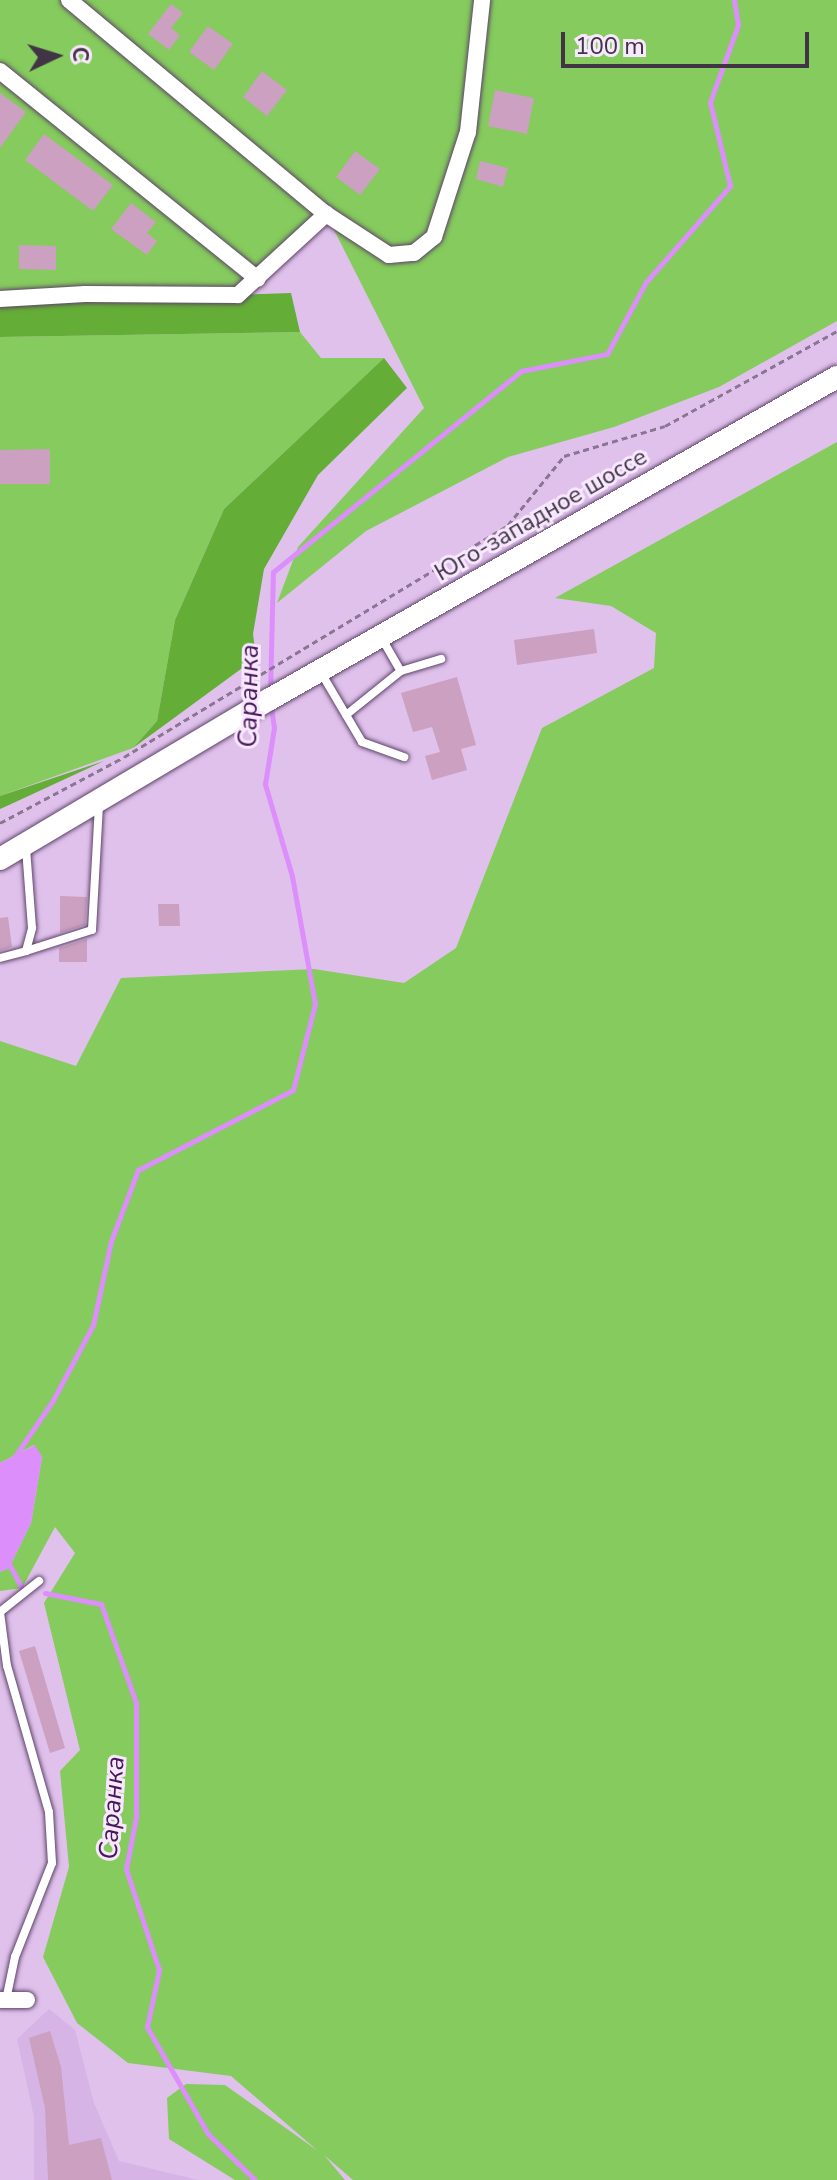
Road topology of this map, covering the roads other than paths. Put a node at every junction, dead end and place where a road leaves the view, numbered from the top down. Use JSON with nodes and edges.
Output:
{"nodes":[{"id":1,"x":69,"y":0,"type":"edge"},
{"id":2,"x":482,"y":0,"type":"edge"},
{"id":3,"x":0,"y":71,"type":"edge"},
{"id":4,"x":326,"y":214,"type":"junction"},
{"id":5,"x":258,"y":279,"type":"junction"},
{"id":6,"x":0,"y":299,"type":"edge"},
{"id":7,"x":837,"y":377,"type":"edge"},
{"id":8,"x":380,"y":636,"type":"junction"},
{"id":9,"x":441,"y":659,"type":"dead end"},
{"id":10,"x":320,"y":670,"type":"junction"},
{"id":11,"x":401,"y":671,"type":"junction"},
{"id":12,"x":346,"y":715,"type":"junction"},
{"id":13,"x":404,"y":757,"type":"dead end"},
{"id":14,"x":99,"y":802,"type":"junction"},
{"id":15,"x":25,"y":846,"type":"junction"},
{"id":16,"x":0,"y":859,"type":"edge"},
{"id":17,"x":26,"y":951,"type":"junction"},
{"id":18,"x":0,"y":958,"type":"edge"},
{"id":19,"x":39,"y":1581,"type":"dead end"},
{"id":20,"x":3,"y":2000,"type":"edge"},
{"id":21,"x":27,"y":2000,"type":"dead end"}],
"edges":[{"from":1,"to":4,"type":"street"},
{"from":2,"to":4,"type":"street"},
{"from":3,"to":5,"type":"street"},
{"from":4,"to":5,"type":"street"},
{"from":5,"to":6,"type":"street"},
{"from":7,"to":8,"type":"main road","name":"Юго-западное шоссе"},
{"from":8,"to":10,"type":"main road","name":"Юго-западное шоссе"},
{"from":8,"to":11,"type":"lane"},
{"from":9,"to":11,"type":"lane"},
{"from":10,"to":12,"type":"lane"},
{"from":10,"to":14,"type":"main road","name":"Юго-западное шоссе"},
{"from":11,"to":12,"type":"lane"},
{"from":12,"to":13,"type":"lane"},
{"from":14,"to":15,"type":"main road"},
{"from":14,"to":17,"type":"lane"},
{"from":15,"to":16,"type":"main road"},
{"from":15,"to":17,"type":"lane"},
{"from":17,"to":18,"type":"lane"},
{"from":19,"to":20,"type":"lane"},
{"from":20,"to":21,"type":"street"}]}
